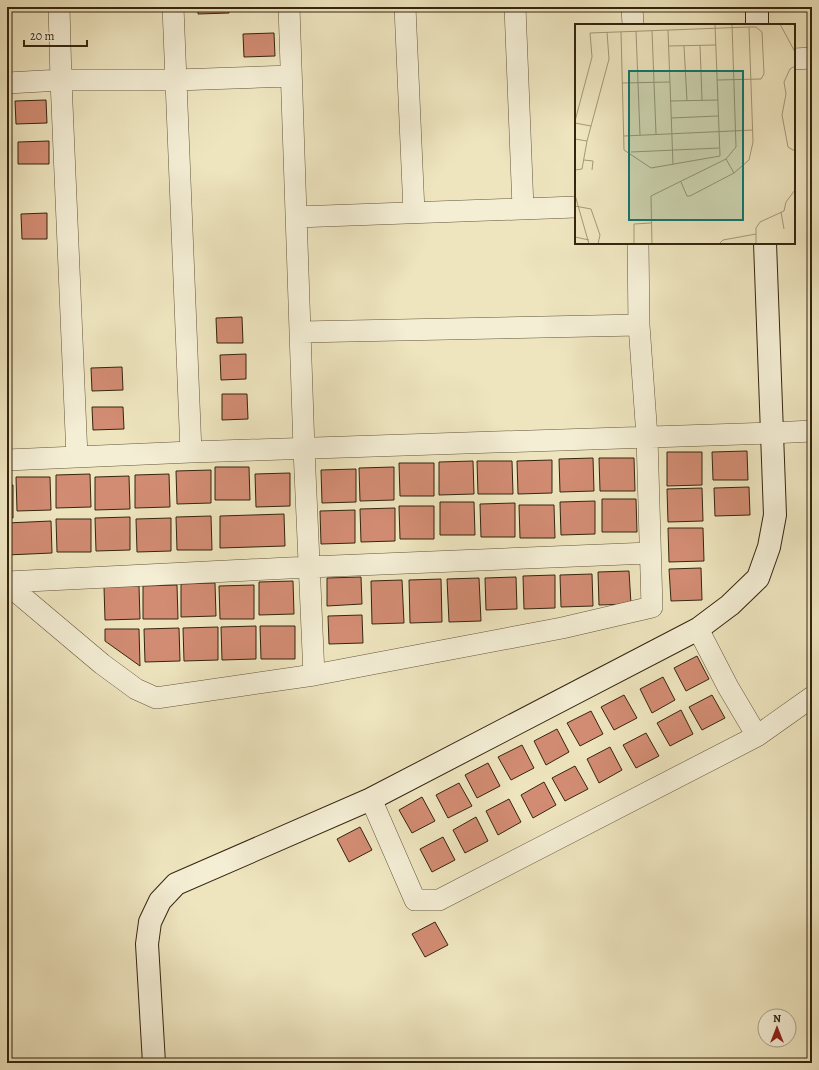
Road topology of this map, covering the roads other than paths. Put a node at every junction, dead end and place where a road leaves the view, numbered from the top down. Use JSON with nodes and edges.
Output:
{"nodes":[{"id":1,"x":59,"y":7,"type":"edge"},
{"id":2,"x":173,"y":7,"type":"edge"},
{"id":3,"x":289,"y":7,"type":"edge"},
{"id":4,"x":405,"y":7,"type":"edge"},
{"id":5,"x":515,"y":7,"type":"edge"},
{"id":6,"x":632,"y":7,"type":"edge"},
{"id":7,"x":757,"y":7,"type":"edge"},
{"id":8,"x":633,"y":24,"type":"edge"},
{"id":9,"x":757,"y":24,"type":"edge"},
{"id":10,"x":812,"y":58,"type":"edge"},
{"id":11,"x":795,"y":59,"type":"edge"},
{"id":12,"x":291,"y":76,"type":"junction"},
{"id":13,"x":61,"y":80,"type":"junction"},
{"id":14,"x":176,"y":80,"type":"junction"},
{"id":15,"x":7,"y":83,"type":"edge"},
{"id":16,"x":575,"y":207,"type":"edge"},
{"id":17,"x":523,"y":208,"type":"junction"},
{"id":18,"x":414,"y":212,"type":"junction"},
{"id":19,"x":296,"y":217,"type":"junction"},
{"id":20,"x":638,"y":244,"type":"edge"},
{"id":21,"x":765,"y":244,"type":"edge"},
{"id":22,"x":639,"y":325,"type":"junction"},
{"id":23,"x":301,"y":332,"type":"junction"},
{"id":24,"x":812,"y":431,"type":"edge"},
{"id":25,"x":772,"y":433,"type":"junction"},
{"id":26,"x":647,"y":437,"type":"junction"},
{"id":27,"x":304,"y":449,"type":"junction"},
{"id":28,"x":191,"y":452,"type":"junction"},
{"id":29,"x":77,"y":457,"type":"junction"},
{"id":30,"x":7,"y":460,"type":"edge"},
{"id":31,"x":650,"y":553,"type":"junction"},
{"id":32,"x":309,"y":567,"type":"junction"},
{"id":33,"x":7,"y":583,"type":"edge"},
{"id":34,"x":698,"y":629,"type":"junction"},
{"id":35,"x":314,"y":675,"type":"junction"},
{"id":36,"x":812,"y":697,"type":"edge"},
{"id":37,"x":756,"y":736,"type":"junction"},
{"id":38,"x":371,"y":799,"type":"junction"},
{"id":39,"x":154,"y":1063,"type":"edge"}],
"edges":[{"from":1,"to":13,"type":"street"},
{"from":2,"to":14,"type":"street"},
{"from":3,"to":12,"type":"street"},
{"from":4,"to":18,"type":"street"},
{"from":5,"to":17,"type":"street"},
{"from":6,"to":8,"type":"street"},
{"from":7,"to":9,"type":"street"},
{"from":10,"to":11,"type":"street"},
{"from":12,"to":14,"type":"street"},
{"from":12,"to":19,"type":"street"},
{"from":13,"to":14,"type":"street"},
{"from":13,"to":15,"type":"street"},
{"from":13,"to":29,"type":"street"},
{"from":14,"to":28,"type":"street"},
{"from":16,"to":17,"type":"street"},
{"from":17,"to":18,"type":"street"},
{"from":18,"to":19,"type":"street"},
{"from":19,"to":23,"type":"street"},
{"from":20,"to":22,"type":"street"},
{"from":21,"to":25,"type":"street"},
{"from":22,"to":23,"type":"street"},
{"from":22,"to":26,"type":"street"},
{"from":23,"to":27,"type":"street"},
{"from":24,"to":25,"type":"street"},
{"from":25,"to":26,"type":"street"},
{"from":25,"to":34,"type":"street"},
{"from":26,"to":27,"type":"street"},
{"from":26,"to":31,"type":"street"},
{"from":27,"to":28,"type":"street"},
{"from":27,"to":32,"type":"street"},
{"from":28,"to":29,"type":"street"},
{"from":29,"to":30,"type":"street"},
{"from":31,"to":32,"type":"street"},
{"from":31,"to":35,"type":"street"},
{"from":32,"to":33,"type":"street"},
{"from":32,"to":35,"type":"street"},
{"from":33,"to":35,"type":"street"},
{"from":34,"to":37,"type":"street"},
{"from":34,"to":38,"type":"street"},
{"from":36,"to":37,"type":"street"},
{"from":37,"to":38,"type":"street"},
{"from":38,"to":39,"type":"street"}]}
